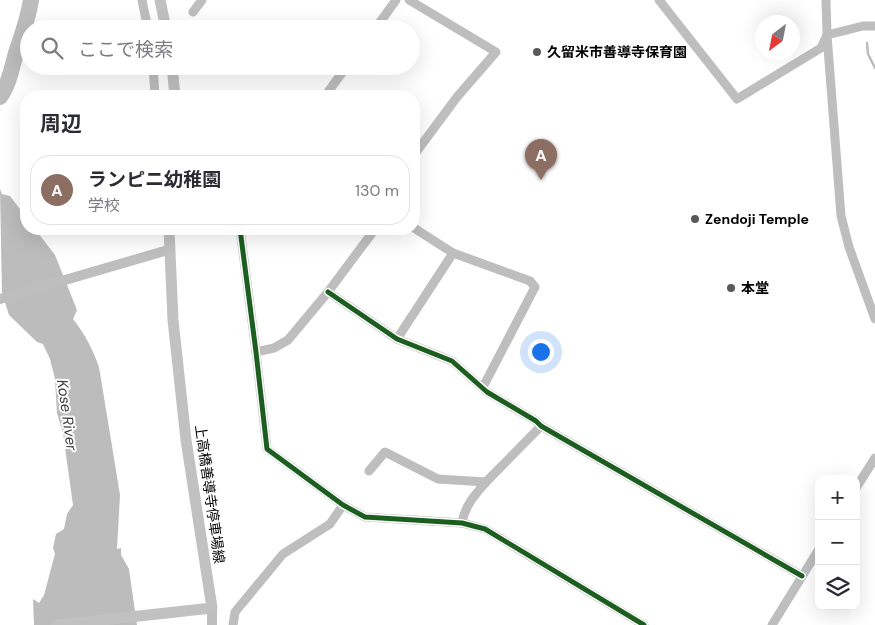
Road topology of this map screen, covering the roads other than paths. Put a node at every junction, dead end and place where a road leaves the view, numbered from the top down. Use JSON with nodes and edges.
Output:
{"nodes":[{"id":1,"x":142,"y":0,"type":"edge"},
{"id":2,"x":160,"y":0,"type":"edge"},
{"id":3,"x":202,"y":0,"type":"edge"},
{"id":4,"x":396,"y":0,"type":"edge"},
{"id":5,"x":409,"y":0,"type":"edge"},
{"id":6,"x":658,"y":0,"type":"edge"},
{"id":7,"x":826,"y":0,"type":"edge"},
{"id":8,"x":193,"y":12,"type":"dead end"},
{"id":9,"x":146,"y":20,"type":"edge"},
{"id":10,"x":164,"y":20,"type":"edge"},
{"id":11,"x":382,"y":20,"type":"edge"},
{"id":12,"x":875,"y":26,"type":"edge"},
{"id":13,"x":827,"y":35,"type":"junction"},
{"id":14,"x":154,"y":75,"type":"edge"},
{"id":15,"x":173,"y":75,"type":"edge"},
{"id":16,"x":340,"y":75,"type":"edge"},
{"id":17,"x":155,"y":90,"type":"edge"},
{"id":18,"x":174,"y":90,"type":"edge"},
{"id":19,"x":329,"y":90,"type":"edge"},
{"id":20,"x":420,"y":147,"type":"edge"},
{"id":21,"x":420,"y":232,"type":"edge"},
{"id":22,"x":169,"y":235,"type":"edge"},
{"id":23,"x":241,"y":235,"type":"edge"},
{"id":24,"x":371,"y":235,"type":"edge"},
{"id":25,"x":168,"y":250,"type":"junction"},
{"id":26,"x":453,"y":253,"type":"junction"},
{"id":27,"x":328,"y":292,"type":"junction"},
{"id":28,"x":0,"y":299,"type":"edge"},
{"id":29,"x":875,"y":319,"type":"edge"},
{"id":30,"x":397,"y":339,"type":"junction"},
{"id":31,"x":256,"y":352,"type":"junction"},
{"id":32,"x":483,"y":387,"type":"junction"},
{"id":33,"x":541,"y":426,"type":"junction"},
{"id":34,"x":875,"y":458,"type":"edge"},
{"id":35,"x":368,"y":471,"type":"dead end"},
{"id":36,"x":486,"y":482,"type":"junction"},
{"id":37,"x":860,"y":482,"type":"edge"},
{"id":38,"x":343,"y":505,"type":"junction"},
{"id":39,"x":462,"y":523,"type":"junction"},
{"id":40,"x":815,"y":555,"type":"edge"},
{"id":41,"x":802,"y":576,"type":"junction"},
{"id":42,"x":212,"y":608,"type":"junction"},
{"id":43,"x":57,"y":625,"type":"edge"},
{"id":44,"x":212,"y":625,"type":"edge"},
{"id":45,"x":233,"y":625,"type":"edge"},
{"id":46,"x":644,"y":625,"type":"edge"},
{"id":47,"x":772,"y":625,"type":"edge"}],
"edges":[{"from":1,"to":9,"type":"street"},
{"from":2,"to":10,"type":"main road"},
{"from":3,"to":8,"type":"street"},
{"from":4,"to":11,"type":"street"},
{"from":5,"to":20,"type":"street"},
{"from":6,"to":13,"type":"street"},
{"from":7,"to":13,"type":"street"},
{"from":12,"to":13,"type":"street"},
{"from":13,"to":29,"type":"street"},
{"from":14,"to":17,"type":"street"},
{"from":15,"to":18,"type":"main road"},
{"from":16,"to":19,"type":"street"},
{"from":21,"to":26,"type":"street"},
{"from":22,"to":25,"type":"main road","name":"上高橋善導寺停車場線"},
{"from":23,"to":31,"type":"street"},
{"from":24,"to":27,"type":"street"},
{"from":25,"to":28,"type":"street"},
{"from":25,"to":42,"type":"main road","name":"上高橋善導寺停車場線"},
{"from":26,"to":30,"type":"street"},
{"from":26,"to":32,"type":"street"},
{"from":27,"to":30,"type":"street"},
{"from":27,"to":31,"type":"street"},
{"from":30,"to":32,"type":"street"},
{"from":31,"to":38,"type":"street"},
{"from":32,"to":33,"type":"street"},
{"from":33,"to":36,"type":"street"},
{"from":33,"to":41,"type":"street"},
{"from":34,"to":37,"type":"street"},
{"from":35,"to":36,"type":"street"},
{"from":36,"to":39,"type":"street"},
{"from":38,"to":39,"type":"street"},
{"from":38,"to":45,"type":"street"},
{"from":39,"to":46,"type":"street"},
{"from":40,"to":41,"type":"street"},
{"from":41,"to":47,"type":"street"},
{"from":42,"to":43,"type":"main road"},
{"from":42,"to":44,"type":"street"}]}
